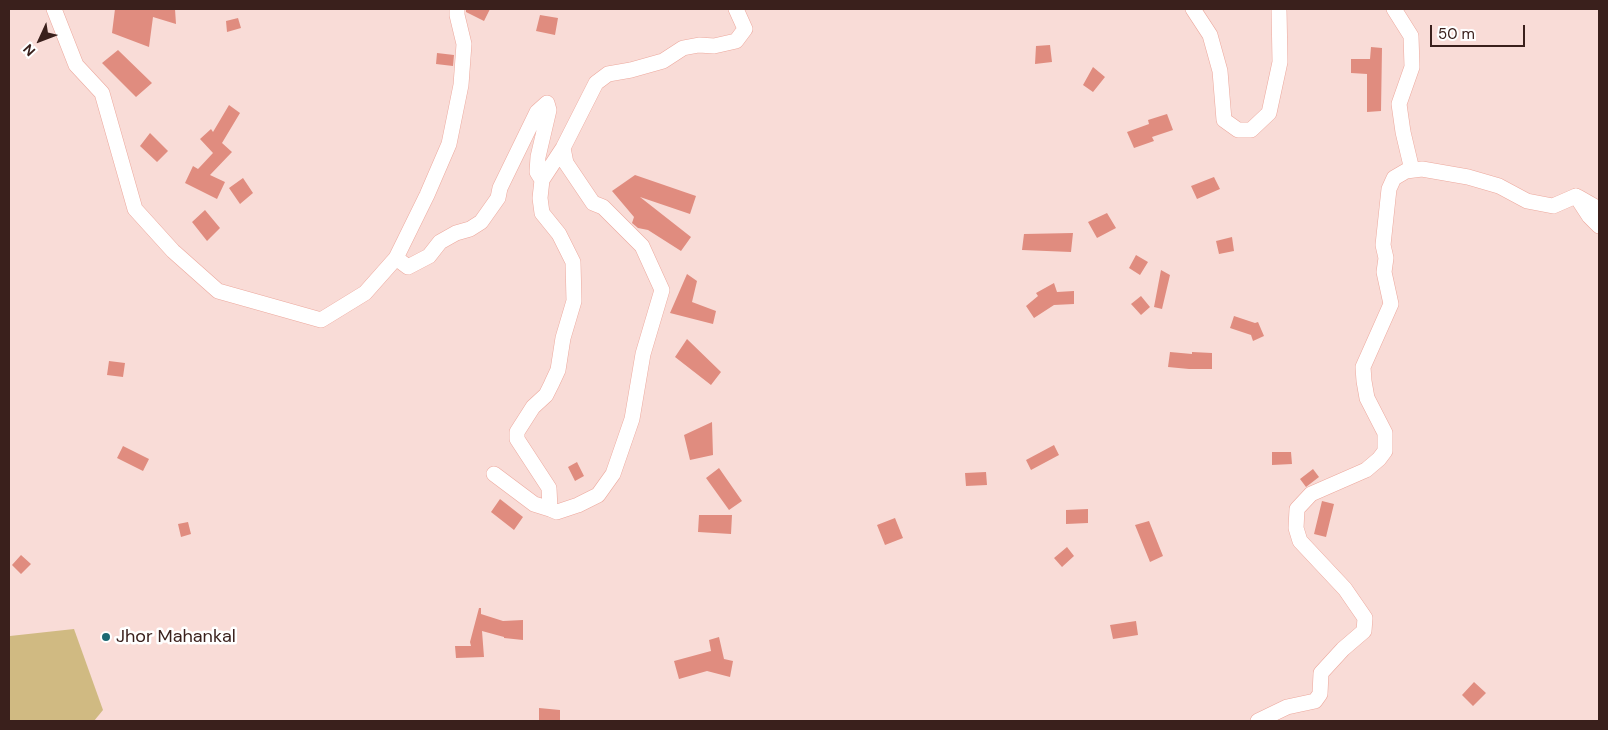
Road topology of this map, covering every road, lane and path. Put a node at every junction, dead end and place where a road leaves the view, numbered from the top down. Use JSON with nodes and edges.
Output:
{"nodes":[{"id":1,"x":54,"y":9,"type":"edge"},
{"id":2,"x":457,"y":9,"type":"edge"},
{"id":3,"x":736,"y":9,"type":"edge"},
{"id":4,"x":1194,"y":9,"type":"edge"},
{"id":5,"x":1279,"y":9,"type":"edge"},
{"id":6,"x":1394,"y":9,"type":"edge"},
{"id":7,"x":563,"y":148,"type":"junction"},
{"id":8,"x":1412,"y":170,"type":"junction"},
{"id":9,"x":542,"y":180,"type":"junction"},
{"id":10,"x":1576,"y":196,"type":"junction"},
{"id":11,"x":1599,"y":209,"type":"edge"},
{"id":12,"x":1599,"y":226,"type":"edge"},
{"id":13,"x":396,"y":258,"type":"junction"},
{"id":14,"x":494,"y":474,"type":"dead end"},
{"id":15,"x":550,"y":509,"type":"junction"},
{"id":16,"x":1258,"y":721,"type":"edge"}],
"edges":[{"from":1,"to":13,"type":"street"},
{"from":2,"to":13,"type":"street"},
{"from":3,"to":7,"type":"street"},
{"from":4,"to":5,"type":"street"},
{"from":6,"to":8,"type":"street"},
{"from":7,"to":9,"type":"street"},
{"from":7,"to":15,"type":"street"},
{"from":8,"to":10,"type":"street"},
{"from":8,"to":16,"type":"street"},
{"from":9,"to":13,"type":"street"},
{"from":9,"to":15,"type":"street"},
{"from":10,"to":11,"type":"street"},
{"from":10,"to":12,"type":"street"},
{"from":14,"to":15,"type":"street"}]}
